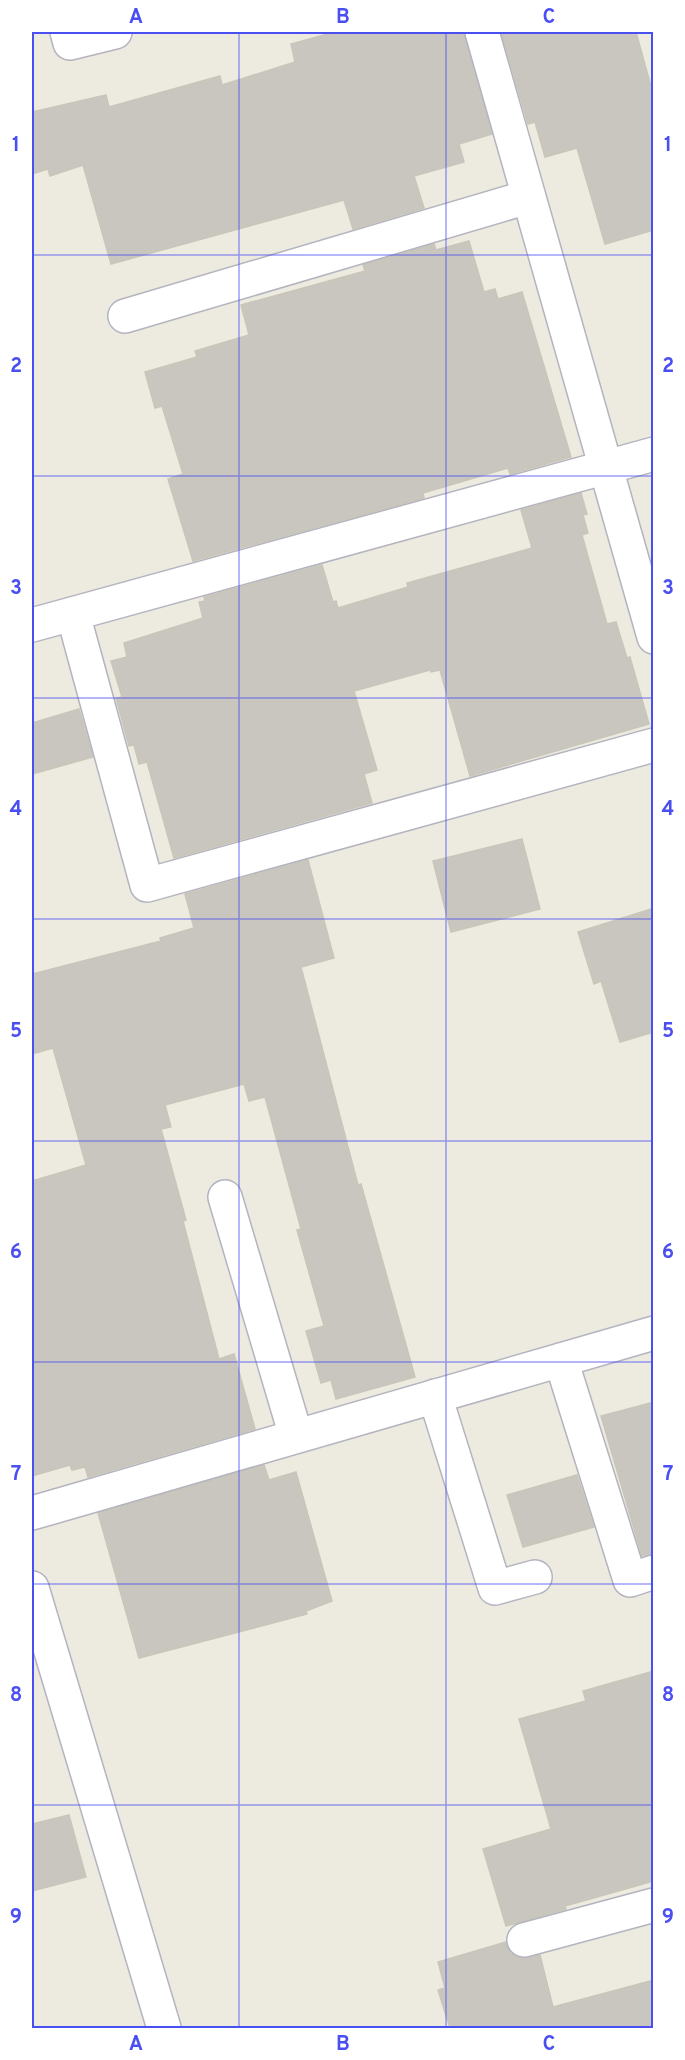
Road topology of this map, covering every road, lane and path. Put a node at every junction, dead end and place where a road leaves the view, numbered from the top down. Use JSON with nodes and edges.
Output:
{"nodes":[{"id":1,"x":67,"y":32,"type":"edge"},
{"id":2,"x":115,"y":32,"type":"edge"},
{"id":3,"x":482,"y":32,"type":"edge"},
{"id":4,"x":528,"y":197,"type":"junction"},
{"id":5,"x":125,"y":316,"type":"dead end"},
{"id":6,"x":654,"y":454,"type":"edge"},
{"id":7,"x":604,"y":469,"type":"junction"},
{"id":8,"x":73,"y":614,"type":"junction"},
{"id":9,"x":32,"y":625,"type":"edge"},
{"id":10,"x":654,"y":637,"type":"edge"},
{"id":11,"x":654,"y":745,"type":"edge"},
{"id":12,"x":225,"y":1197,"type":"dead end"},
{"id":13,"x":654,"y":1333,"type":"edge"},
{"id":14,"x":561,"y":1360,"type":"junction"},
{"id":15,"x":435,"y":1396,"type":"junction"},
{"id":16,"x":296,"y":1436,"type":"junction"},
{"id":17,"x":32,"y":1513,"type":"edge"},
{"id":18,"x":654,"y":1572,"type":"edge"},
{"id":19,"x":535,"y":1576,"type":"dead end"},
{"id":20,"x":32,"y":1588,"type":"edge"},
{"id":21,"x":41,"y":1652,"type":"edge"},
{"id":22,"x":654,"y":1905,"type":"edge"},
{"id":23,"x":524,"y":1940,"type":"dead end"},
{"id":24,"x":164,"y":2028,"type":"edge"}],
"edges":[{"from":1,"to":2,"type":"street"},
{"from":3,"to":4,"type":"street"},
{"from":4,"to":5,"type":"street"},
{"from":4,"to":7,"type":"street"},
{"from":6,"to":7,"type":"street"},
{"from":7,"to":8,"type":"street"},
{"from":7,"to":10,"type":"street"},
{"from":8,"to":9,"type":"street"},
{"from":8,"to":11,"type":"street"},
{"from":12,"to":16,"type":"street"},
{"from":13,"to":14,"type":"street"},
{"from":14,"to":15,"type":"street"},
{"from":14,"to":18,"type":"street"},
{"from":15,"to":16,"type":"street"},
{"from":15,"to":19,"type":"street"},
{"from":16,"to":17,"type":"street"},
{"from":20,"to":21,"type":"street"},
{"from":21,"to":24,"type":"street"},
{"from":22,"to":23,"type":"street"}]}
